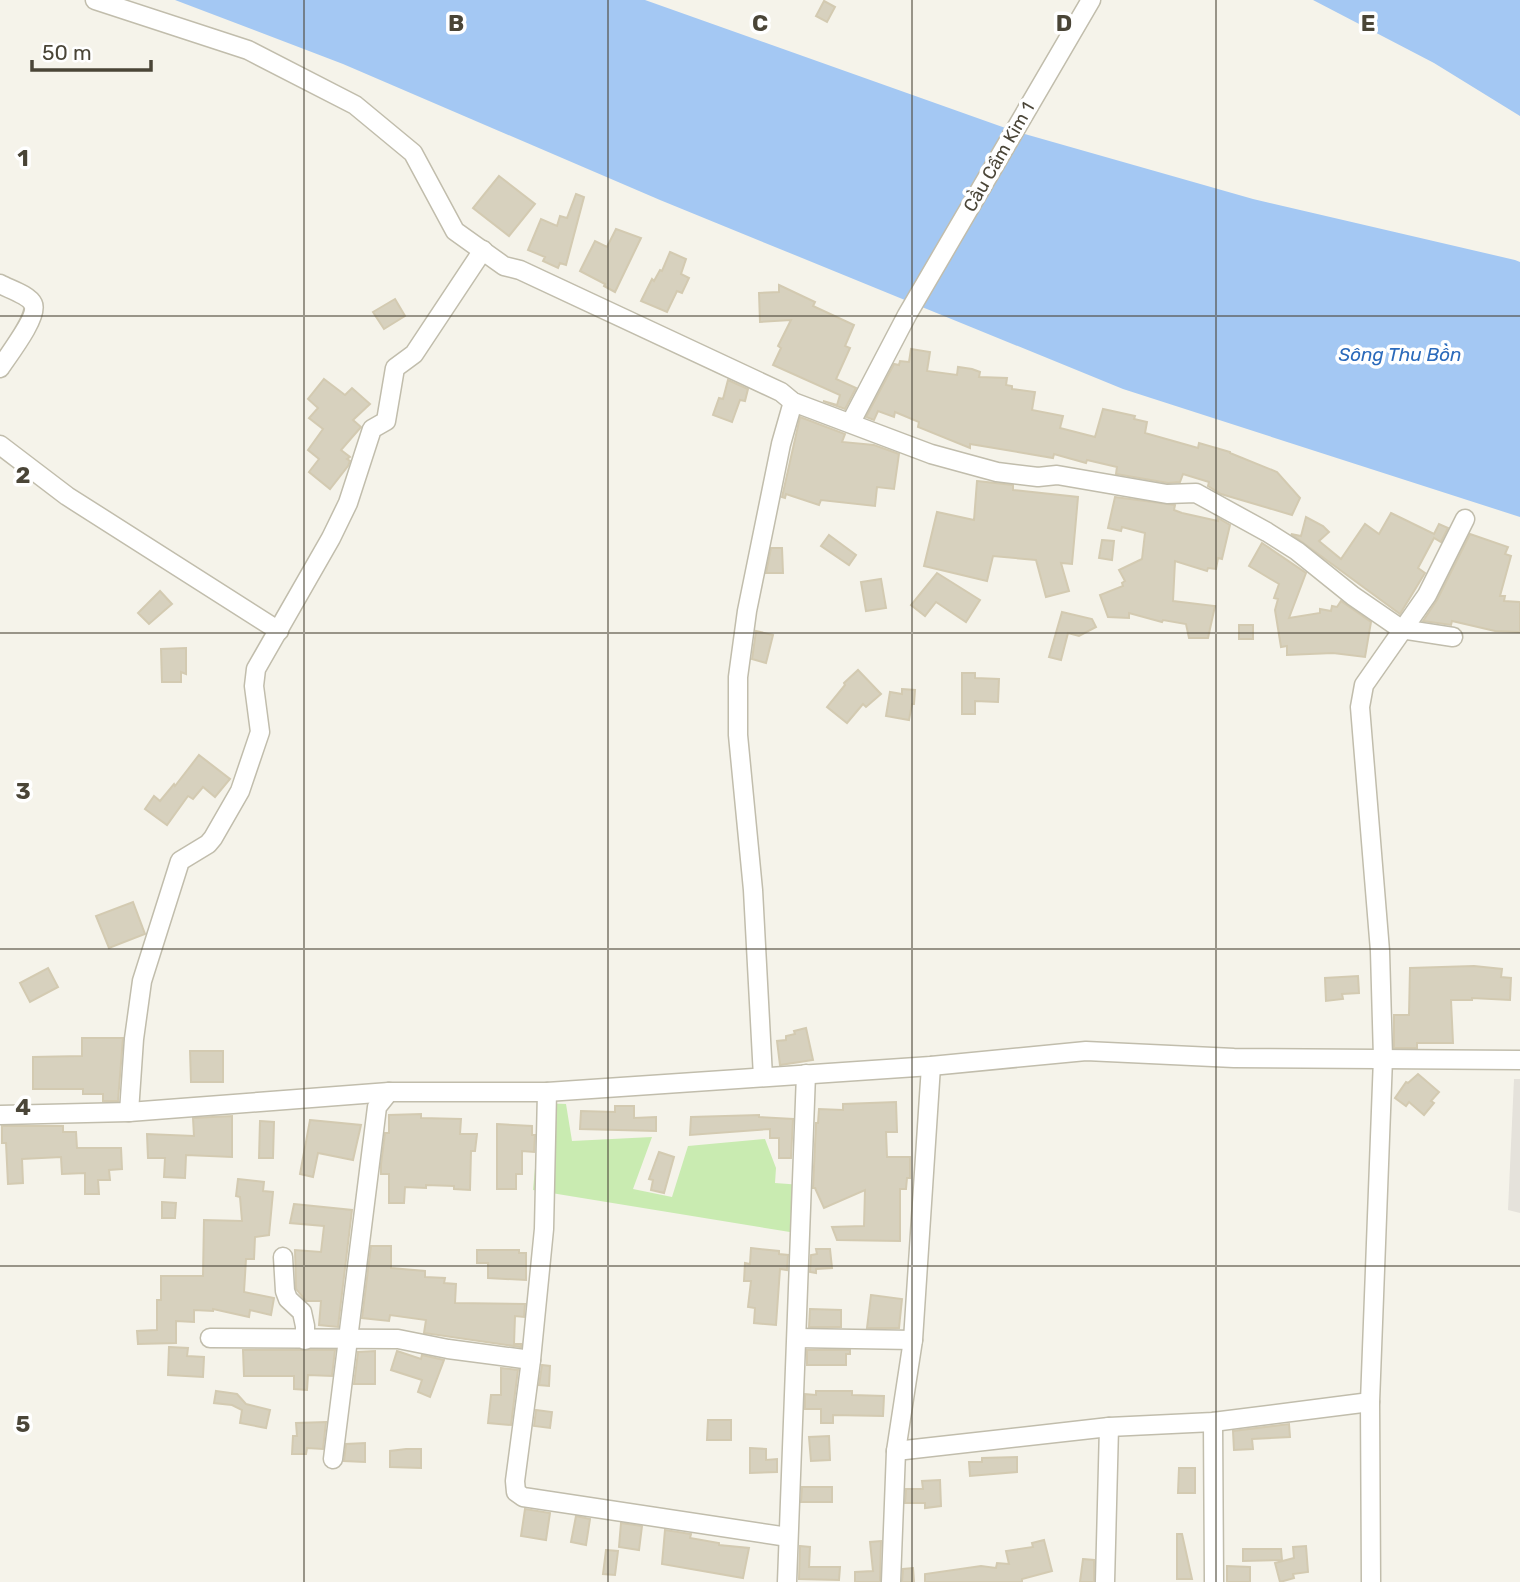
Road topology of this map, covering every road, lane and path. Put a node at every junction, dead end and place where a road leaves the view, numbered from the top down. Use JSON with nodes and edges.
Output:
{"nodes":[{"id":1,"x":95,"y":0,"type":"edge"},
{"id":2,"x":1091,"y":0,"type":"edge"},
{"id":3,"x":483,"y":250,"type":"junction"},
{"id":4,"x":0,"y":284,"type":"edge"},
{"id":5,"x":0,"y":368,"type":"edge"},
{"id":6,"x":793,"y":402,"type":"junction"},
{"id":7,"x":851,"y":422,"type":"junction"},
{"id":8,"x":0,"y":445,"type":"edge"},
{"id":9,"x":1465,"y":519,"type":"dead end"},
{"id":10,"x":1401,"y":629,"type":"junction"},
{"id":11,"x":279,"y":631,"type":"junction"},
{"id":12,"x":1453,"y":637,"type":"dead end"},
{"id":13,"x":1383,"y":1058,"type":"junction"},
{"id":14,"x":1520,"y":1060,"type":"edge"},
{"id":15,"x":931,"y":1066,"type":"junction"},
{"id":16,"x":806,"y":1073,"type":"junction"},
{"id":17,"x":763,"y":1077,"type":"junction"},
{"id":18,"x":547,"y":1091,"type":"junction"},
{"id":19,"x":388,"y":1092,"type":"junction"},
{"id":20,"x":129,"y":1112,"type":"junction"},
{"id":21,"x":0,"y":1115,"type":"edge"},
{"id":22,"x":283,"y":1257,"type":"dead end"},
{"id":23,"x":210,"y":1338,"type":"dead end"},
{"id":24,"x":797,"y":1338,"type":"junction"},
{"id":25,"x":349,"y":1339,"type":"junction"},
{"id":26,"x":305,"y":1340,"type":"junction"},
{"id":27,"x":913,"y":1340,"type":"junction"},
{"id":28,"x":531,"y":1360,"type":"junction"},
{"id":29,"x":1370,"y":1402,"type":"junction"},
{"id":30,"x":1213,"y":1422,"type":"junction"},
{"id":31,"x":1109,"y":1427,"type":"junction"},
{"id":32,"x":896,"y":1451,"type":"junction"},
{"id":33,"x":333,"y":1459,"type":"dead end"},
{"id":34,"x":788,"y":1537,"type":"junction"},
{"id":35,"x":787,"y":1582,"type":"edge"},
{"id":36,"x":891,"y":1582,"type":"edge"},
{"id":37,"x":1105,"y":1582,"type":"edge"},
{"id":38,"x":1214,"y":1582,"type":"edge"},
{"id":39,"x":1371,"y":1582,"type":"edge"}],
"edges":[{"from":1,"to":3,"type":"street"},
{"from":2,"to":7,"type":"street","name":"Cầu Cẩm Kim 1"},
{"from":3,"to":6,"type":"street"},
{"from":3,"to":11,"type":"street"},
{"from":4,"to":5,"type":"street"},
{"from":6,"to":7,"type":"street"},
{"from":6,"to":17,"type":"street"},
{"from":7,"to":10,"type":"street"},
{"from":8,"to":11,"type":"street"},
{"from":9,"to":10,"type":"street"},
{"from":10,"to":12,"type":"street"},
{"from":10,"to":13,"type":"street"},
{"from":11,"to":20,"type":"street"},
{"from":13,"to":14,"type":"street"},
{"from":13,"to":15,"type":"street"},
{"from":13,"to":29,"type":"street"},
{"from":15,"to":16,"type":"street"},
{"from":15,"to":27,"type":"street"},
{"from":16,"to":17,"type":"street"},
{"from":16,"to":24,"type":"street"},
{"from":17,"to":18,"type":"street"},
{"from":18,"to":19,"type":"street"},
{"from":18,"to":28,"type":"street"},
{"from":19,"to":20,"type":"street"},
{"from":19,"to":25,"type":"street"},
{"from":20,"to":21,"type":"street"},
{"from":22,"to":26,"type":"street"},
{"from":23,"to":26,"type":"street"},
{"from":24,"to":27,"type":"street"},
{"from":24,"to":34,"type":"street"},
{"from":25,"to":26,"type":"street"},
{"from":25,"to":28,"type":"street"},
{"from":25,"to":33,"type":"street"},
{"from":27,"to":32,"type":"street"},
{"from":28,"to":34,"type":"street"},
{"from":29,"to":30,"type":"street"},
{"from":29,"to":39,"type":"street"},
{"from":30,"to":31,"type":"street"},
{"from":30,"to":38,"type":"street"},
{"from":31,"to":32,"type":"street"},
{"from":31,"to":37,"type":"street"},
{"from":32,"to":36,"type":"street"},
{"from":34,"to":35,"type":"street"}]}
